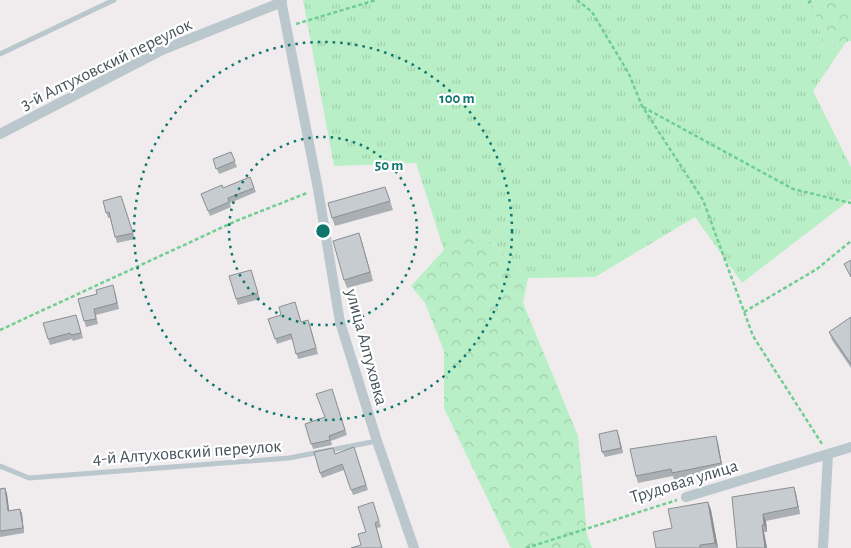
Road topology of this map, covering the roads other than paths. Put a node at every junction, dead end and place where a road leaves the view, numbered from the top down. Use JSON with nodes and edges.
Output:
{"nodes":[{"id":1,"x":114,"y":0,"type":"edge"},
{"id":2,"x":282,"y":1,"type":"edge"},
{"id":3,"x":0,"y":54,"type":"edge"},
{"id":4,"x":0,"y":134,"type":"edge"},
{"id":5,"x":377,"y":442,"type":"junction"},
{"id":6,"x":851,"y":447,"type":"edge"},
{"id":7,"x":828,"y":454,"type":"junction"},
{"id":8,"x":0,"y":466,"type":"edge"},
{"id":9,"x":686,"y":497,"type":"road end"},
{"id":10,"x":414,"y":548,"type":"edge"},
{"id":11,"x":822,"y":548,"type":"edge"}],
"edges":[{"from":1,"to":3,"type":"lane"},
{"from":2,"to":4,"type":"street","name":"3-й Алтуховский переулок"},
{"from":2,"to":5,"type":"street","name":"улица Алтуховка"},
{"from":5,"to":8,"type":"lane","name":"4-й Алтуховский переулок"},
{"from":5,"to":10,"type":"street","name":"улица Алтуховка"},
{"from":6,"to":7,"type":"street","name":"Трудовая улица"},
{"from":7,"to":9,"type":"street","name":"Трудовая улица"},
{"from":7,"to":11,"type":"street"}]}
